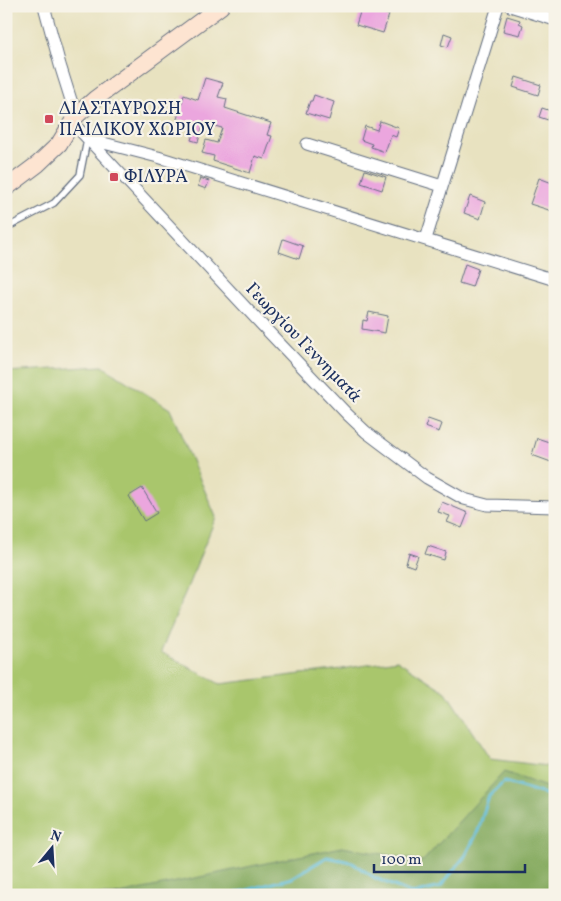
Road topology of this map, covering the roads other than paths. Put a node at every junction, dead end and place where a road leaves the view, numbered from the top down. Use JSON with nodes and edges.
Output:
{"nodes":[{"id":1,"x":44,"y":6,"type":"edge"},
{"id":2,"x":221,"y":6,"type":"edge"},
{"id":3,"x":498,"y":6,"type":"edge"},
{"id":4,"x":510,"y":6,"type":"edge"},
{"id":5,"x":555,"y":20,"type":"edge"},
{"id":6,"x":74,"y":119,"type":"junction"},
{"id":7,"x":87,"y":138,"type":"junction"},
{"id":8,"x":307,"y":144,"type":"dead end"},
{"id":9,"x":442,"y":186,"type":"junction"},
{"id":10,"x":6,"y":188,"type":"edge"},
{"id":11,"x":6,"y":228,"type":"edge"},
{"id":12,"x":426,"y":239,"type":"junction"},
{"id":13,"x":555,"y":280,"type":"edge"},
{"id":14,"x":555,"y":506,"type":"edge"}],
"edges":[{"from":1,"to":6,"type":"street"},
{"from":2,"to":6,"type":"main road"},
{"from":3,"to":9,"type":"street"},
{"from":4,"to":5,"type":"street"},
{"from":6,"to":7,"type":"street","name":"Γεωργίου Γεννηματά"},
{"from":6,"to":10,"type":"main road"},
{"from":7,"to":11,"type":"lane"},
{"from":7,"to":12,"type":"street"},
{"from":7,"to":14,"type":"street","name":"Γεωργίου Γεννηματά"},
{"from":8,"to":9,"type":"street"},
{"from":9,"to":12,"type":"street"},
{"from":12,"to":13,"type":"street"}]}
